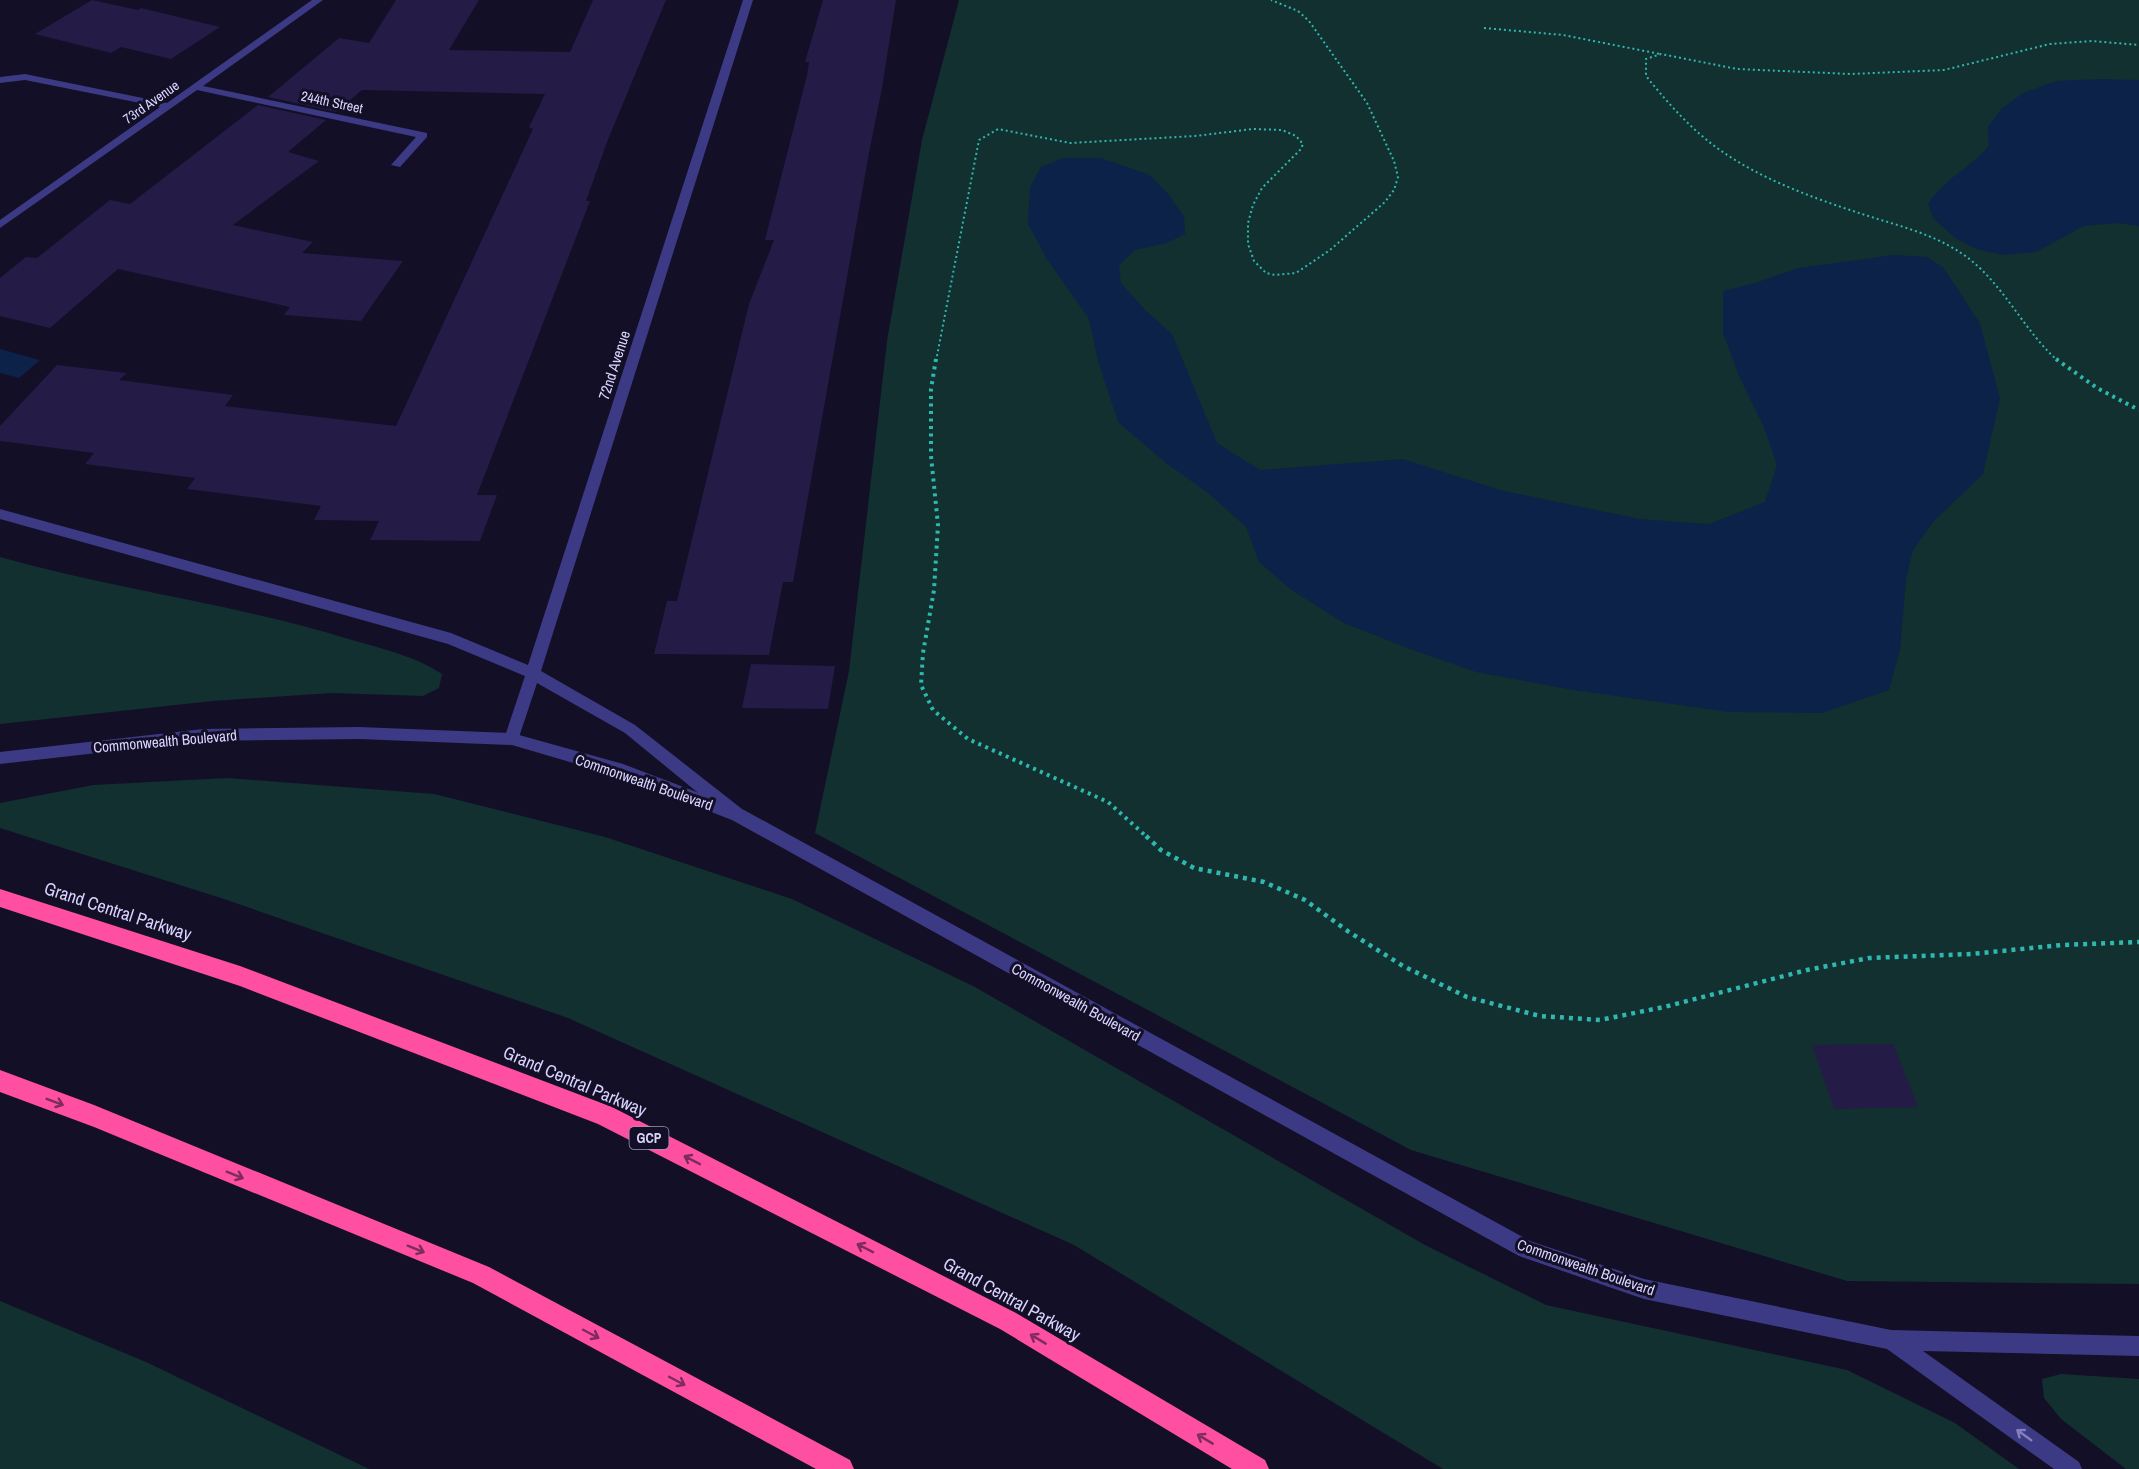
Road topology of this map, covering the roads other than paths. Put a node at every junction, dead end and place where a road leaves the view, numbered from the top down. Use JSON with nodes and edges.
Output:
{"nodes":[{"id":1,"x":318,"y":0,"type":"edge"},
{"id":2,"x":748,"y":0,"type":"edge"},
{"id":3,"x":0,"y":80,"type":"edge"},
{"id":4,"x":196,"y":87,"type":"junction"},
{"id":5,"x":169,"y":106,"type":"junction"},
{"id":6,"x":396,"y":165,"type":"dead end"},
{"id":7,"x":0,"y":225,"type":"edge"},
{"id":8,"x":0,"y":514,"type":"edge"},
{"id":9,"x":534,"y":674,"type":"junction"},
{"id":10,"x":512,"y":740,"type":"junction"},
{"id":11,"x":0,"y":758,"type":"edge"},
{"id":12,"x":738,"y":815,"type":"junction"},
{"id":13,"x":0,"y":898,"type":"edge"},
{"id":14,"x":0,"y":1081,"type":"edge"},
{"id":15,"x":1891,"y":1340,"type":"junction"},
{"id":16,"x":2139,"y":1346,"type":"edge"},
{"id":17,"x":842,"y":1469,"type":"edge"},
{"id":18,"x":1256,"y":1469,"type":"edge"},
{"id":19,"x":2072,"y":1469,"type":"edge"}],
"edges":[{"from":1,"to":4,"type":"street","name":"73rd Avenue"},
{"from":2,"to":9,"type":"street","name":"72nd Avenue"},
{"from":3,"to":5,"type":"street"},
{"from":4,"to":5,"type":"street","name":"73rd Avenue"},
{"from":4,"to":6,"type":"street","name":"244th Street"},
{"from":5,"to":7,"type":"street","name":"73rd Avenue"},
{"from":8,"to":9,"type":"street"},
{"from":9,"to":10,"type":"street","name":"72nd Avenue"},
{"from":9,"to":12,"type":"street"},
{"from":10,"to":11,"type":"street","name":"Commonwealth Boulevard"},
{"from":10,"to":12,"type":"street","name":"Commonwealth Boulevard"},
{"from":12,"to":15,"type":"street","name":"Commonwealth Boulevard"},
{"from":18,"to":13,"type":"highway","name":"Grand Central Parkway","number":"GCP","one_way":true},
{"from":14,"to":17,"type":"highway","one_way":true},
{"from":15,"to":16,"type":"street","name":"Commonwealth Boulevard"},
{"from":19,"to":15,"type":"street","one_way":true}]}
